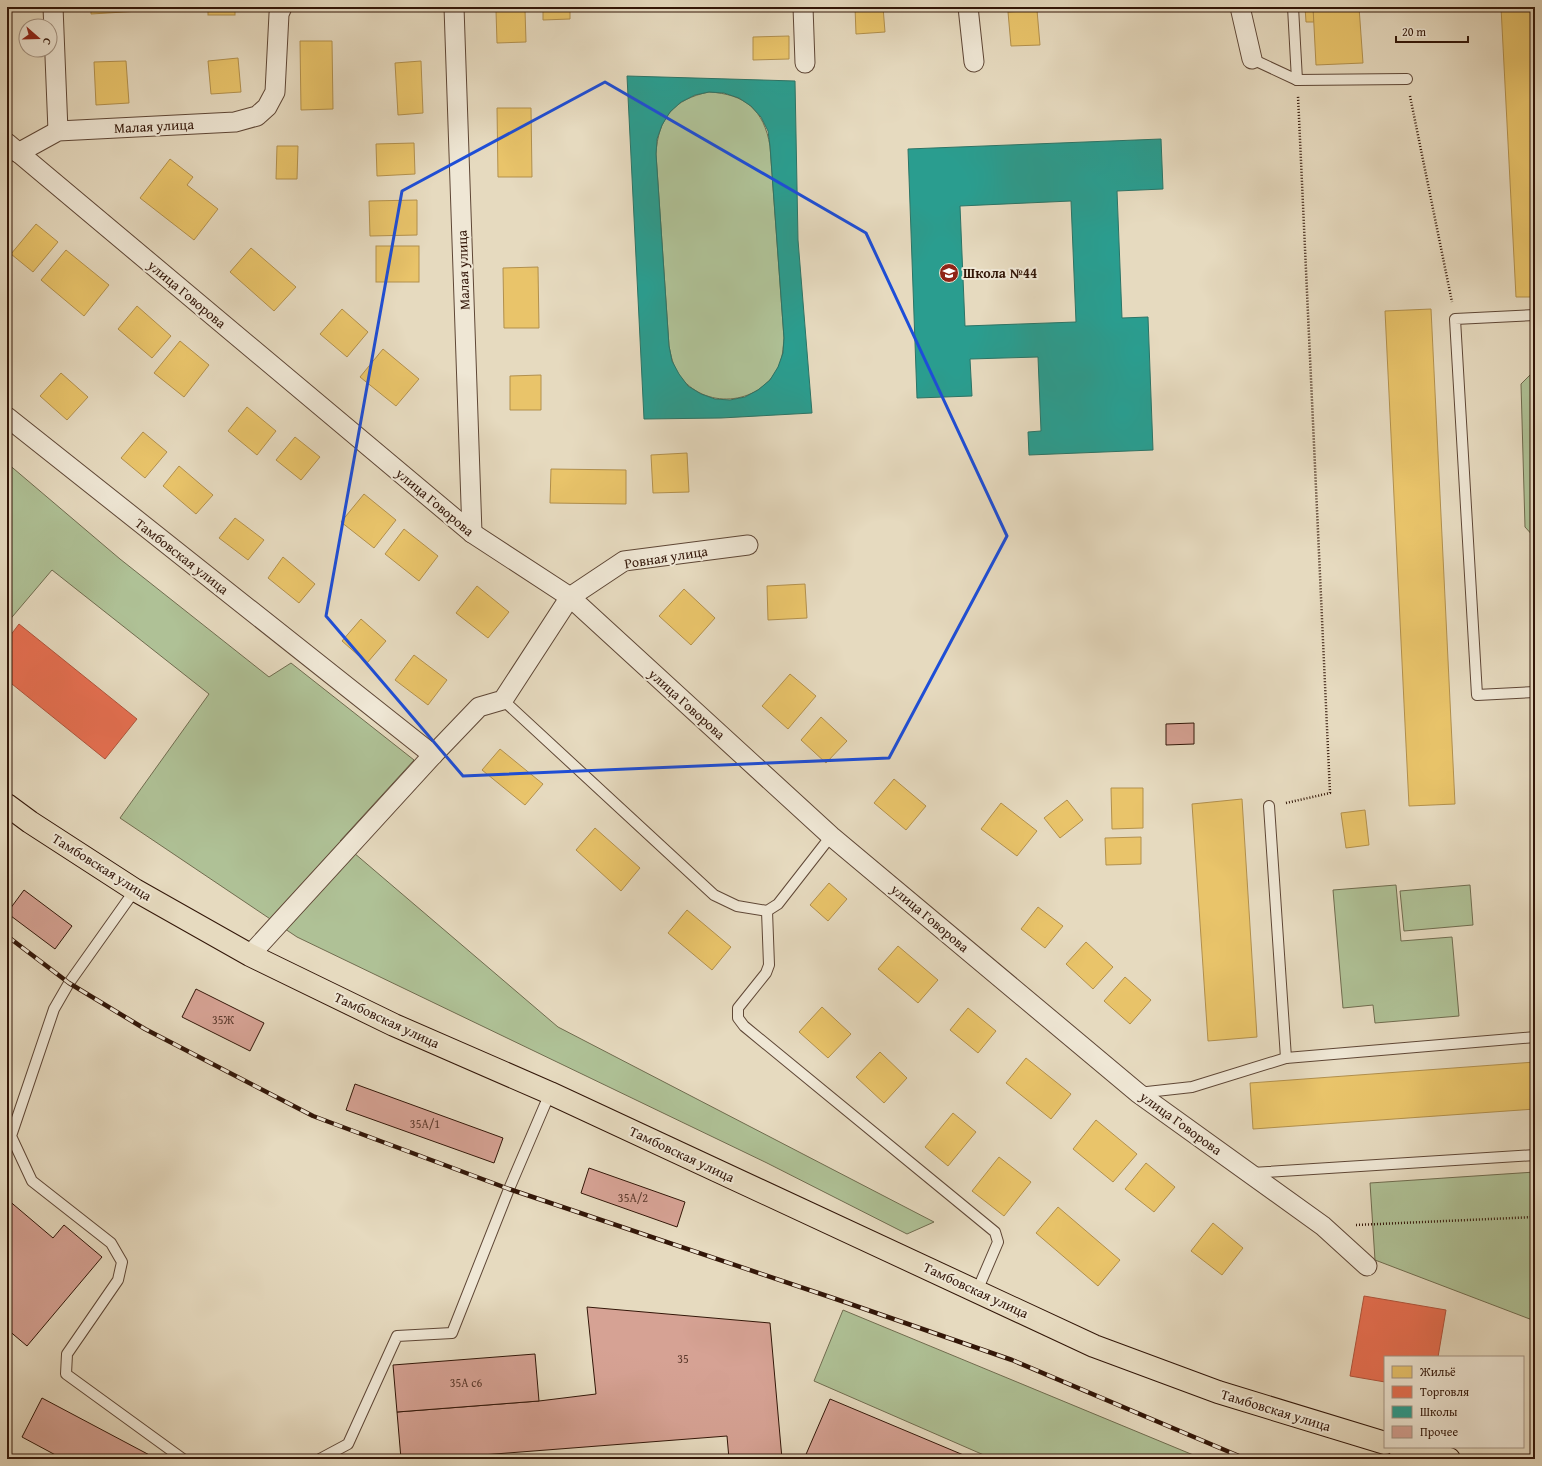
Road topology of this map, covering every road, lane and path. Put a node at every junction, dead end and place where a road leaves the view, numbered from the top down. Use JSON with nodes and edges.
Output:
{"nodes":[{"id":1,"x":53,"y":7,"type":"edge"},
{"id":2,"x":282,"y":7,"type":"edge"},
{"id":3,"x":454,"y":7,"type":"edge"},
{"id":4,"x":803,"y":7,"type":"edge"},
{"id":5,"x":968,"y":7,"type":"edge"},
{"id":6,"x":1240,"y":7,"type":"edge"},
{"id":7,"x":1293,"y":7,"type":"edge"},
{"id":8,"x":1252,"y":59,"type":"joint"},
{"id":9,"x":974,"y":62,"type":"dead end"},
{"id":10,"x":805,"y":63,"type":"dead end"},
{"id":11,"x":1407,"y":79,"type":"joint"},
{"id":12,"x":1297,"y":80,"type":"junction"},
{"id":13,"x":58,"y":131,"type":"junction"},
{"id":14,"x":13,"y":148,"type":"edge"},
{"id":15,"x":1535,"y":315,"type":"edge"},
{"id":16,"x":1455,"y":319,"type":"junction"},
{"id":17,"x":7,"y":417,"type":"edge"},
{"id":18,"x":472,"y":533,"type":"junction"},
{"id":19,"x":748,"y":545,"type":"dead end"},
{"id":20,"x":570,"y":597,"type":"junction"},
{"id":21,"x":1535,"y":692,"type":"edge"},
{"id":22,"x":503,"y":700,"type":"junction"},
{"id":23,"x":433,"y":755,"type":"junction"},
{"id":24,"x":7,"y":805,"type":"edge"},
{"id":25,"x":1269,"y":806,"type":"joint"},
{"id":26,"x":831,"y":836,"type":"junction"},
{"id":27,"x":135,"y":890,"type":"junction"},
{"id":28,"x":767,"y":911,"type":"junction"},
{"id":29,"x":250,"y":955,"type":"junction"},
{"id":30,"x":1535,"y":1037,"type":"edge"},
{"id":31,"x":1286,"y":1058,"type":"junction"},
{"id":32,"x":550,"y":1092,"type":"junction"},
{"id":33,"x":1138,"y":1092,"type":"junction"},
{"id":34,"x":1535,"y":1155,"type":"edge"},
{"id":35,"x":1250,"y":1173,"type":"junction"},
{"id":36,"x":1535,"y":1217,"type":"edge"},
{"id":37,"x":1322,"y":1226,"type":"junction"},
{"id":38,"x":1367,"y":1266,"type":"dead end"},
{"id":39,"x":977,"y":1291,"type":"junction"},
{"id":40,"x":1384,"y":1443,"type":"edge"},
{"id":41,"x":1403,"y":1448,"type":"edge"},
{"id":42,"x":183,"y":1459,"type":"edge"},
{"id":43,"x":320,"y":1459,"type":"edge"},
{"id":44,"x":1449,"y":1459,"type":"edge"}],
"edges":[{"from":1,"to":13,"type":"street"},
{"from":2,"to":13,"type":"street","name":"Малая улица"},
{"from":3,"to":18,"type":"street","name":"Малая улица"},
{"from":4,"to":10,"type":"street"},
{"from":5,"to":9,"type":"street"},
{"from":6,"to":8,"type":"street"},
{"from":7,"to":12,"type":"lane"},
{"from":8,"to":12,"type":"lane"},
{"from":11,"to":12,"type":"lane"},
{"from":11,"to":16,"type":"path"},
{"from":12,"to":25,"type":"path"},
{"from":13,"to":14,"type":"street"},
{"from":14,"to":18,"type":"street","name":"улица Говорова"},
{"from":15,"to":16,"type":"lane"},
{"from":16,"to":21,"type":"lane"},
{"from":17,"to":23,"type":"street","name":"Тамбовская улица"},
{"from":18,"to":20,"type":"street","name":"улица Говорова"},
{"from":19,"to":20,"type":"street","name":"Ровная улица"},
{"from":20,"to":22,"type":"street"},
{"from":20,"to":26,"type":"street","name":"улица Говорова"},
{"from":22,"to":23,"type":"street"},
{"from":22,"to":28,"type":"lane"},
{"from":23,"to":29,"type":"street"},
{"from":24,"to":27,"type":"main road","name":"Тамбовская улица"},
{"from":25,"to":31,"type":"lane"},
{"from":26,"to":28,"type":"lane"},
{"from":26,"to":33,"type":"street","name":"улица Говорова"},
{"from":27,"to":29,"type":"main road","name":"Тамбовская улица"},
{"from":27,"to":42,"type":"lane"},
{"from":28,"to":39,"type":"lane"},
{"from":29,"to":32,"type":"main road","name":"Тамбовская улица"},
{"from":30,"to":31,"type":"lane"},
{"from":31,"to":33,"type":"lane"},
{"from":32,"to":39,"type":"main road","name":"Тамбовская улица"},
{"from":32,"to":43,"type":"lane"},
{"from":33,"to":35,"type":"street","name":"улица Говорова"},
{"from":34,"to":35,"type":"lane"},
{"from":35,"to":37,"type":"street","name":"улица Говорова"},
{"from":36,"to":37,"type":"path"},
{"from":37,"to":38,"type":"street","name":"улица Говорова"},
{"from":39,"to":40,"type":"main road","name":"Тамбовская улица"},
{"from":41,"to":44,"type":"main road"}]}
